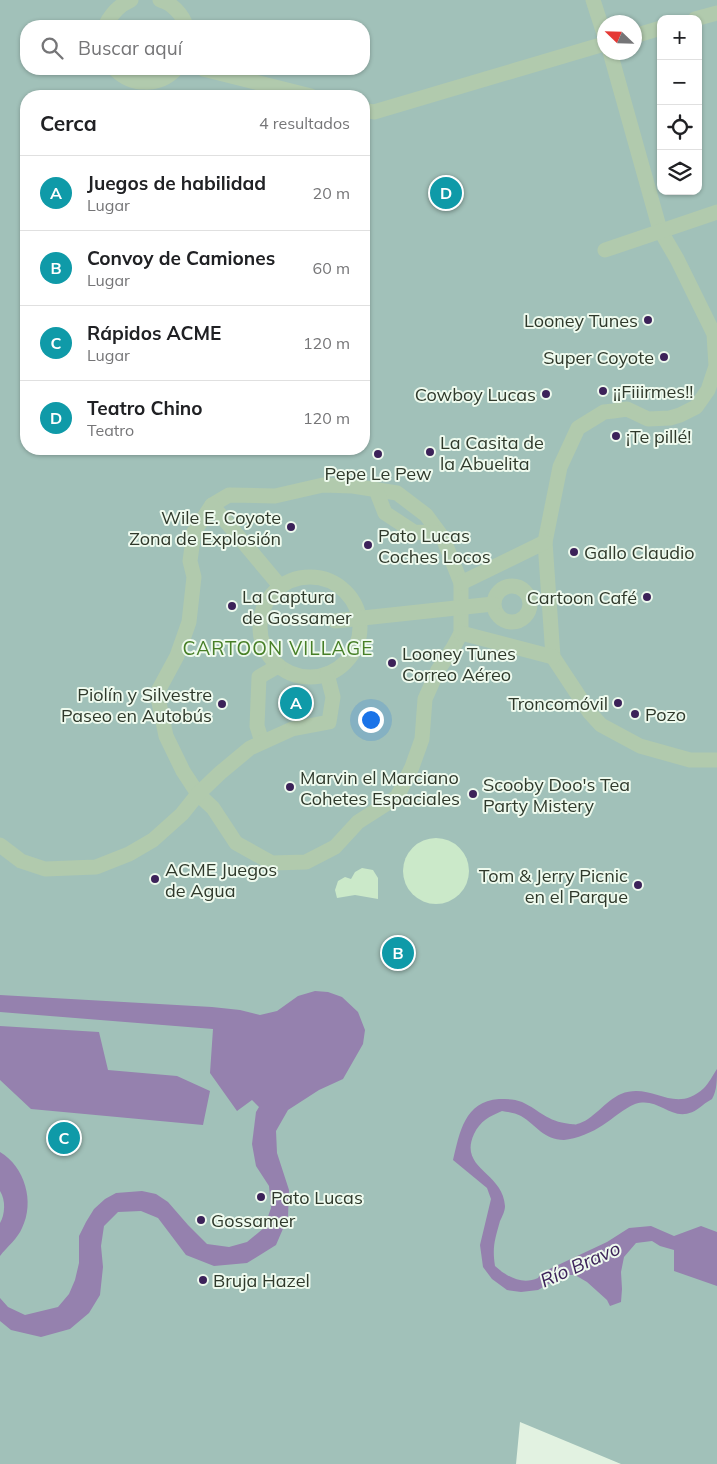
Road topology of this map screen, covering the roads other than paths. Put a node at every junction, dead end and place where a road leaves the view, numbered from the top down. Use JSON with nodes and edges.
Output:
{"nodes":[{"id":1,"x":160,"y":0,"type":"edge"},
{"id":2,"x":593,"y":0,"type":"edge"},
{"id":3,"x":125,"y":1,"type":"edge"},
{"id":4,"x":717,"y":12,"type":"edge"},
{"id":5,"x":598,"y":15,"type":"edge"},
{"id":6,"x":702,"y":17,"type":"edge"},
{"id":7,"x":109,"y":20,"type":"edge"},
{"id":8,"x":183,"y":20,"type":"edge"},
{"id":9,"x":657,"y":29,"type":"edge"},
{"id":10,"x":642,"y":34,"type":"edge"},
{"id":11,"x":597,"y":46,"type":"edge"},
{"id":12,"x":612,"y":60,"type":"edge"},
{"id":13,"x":122,"y":75,"type":"edge"},
{"id":14,"x":169,"y":75,"type":"edge"},
{"id":15,"x":228,"y":75,"type":"edge"},
{"id":16,"x":287,"y":90,"type":"edge"},
{"id":17,"x":370,"y":111,"type":"edge"},
{"id":18,"x":717,"y":212,"type":"edge"},
{"id":19,"x":660,"y":230,"type":"junction"},
{"id":20,"x":605,"y":250,"type":"dead end"},
{"id":21,"x":376,"y":490,"type":"junction"},
{"id":22,"x":212,"y":505,"type":"junction"},
{"id":23,"x":438,"y":533,"type":"junction"},
{"id":24,"x":545,"y":542,"type":"junction"},
{"id":25,"x":461,"y":583,"type":"junction"},
{"id":26,"x":280,"y":586,"type":"junction"},
{"id":27,"x":549,"y":601,"type":"junction"},
{"id":28,"x":530,"y":602,"type":"junction"},
{"id":29,"x":493,"y":604,"type":"junction"},
{"id":30,"x":462,"y":608,"type":"junction"},
{"id":31,"x":361,"y":618,"type":"junction"},
{"id":32,"x":335,"y":621,"type":"dead end"},
{"id":33,"x":461,"y":633,"type":"junction"},
{"id":34,"x":553,"y":657,"type":"junction"},
{"id":35,"x":278,"y":666,"type":"junction"},
{"id":36,"x":328,"y":674,"type":"junction"},
{"id":37,"x":262,"y":742,"type":"junction"},
{"id":38,"x":717,"y":760,"type":"edge"},
{"id":39,"x":198,"y":794,"type":"junction"},
{"id":40,"x":0,"y":845,"type":"edge"}],
"edges":[{"from":1,"to":8,"type":"street"},
{"from":2,"to":5,"type":"street"},
{"from":3,"to":7,"type":"street"},
{"from":4,"to":6,"type":"street"},
{"from":9,"to":10,"type":"street"},
{"from":11,"to":17,"type":"street"},
{"from":12,"to":19,"type":"street"},
{"from":13,"to":14,"type":"street"},
{"from":15,"to":16,"type":"street"},
{"from":18,"to":19,"type":"street"},
{"from":19,"to":20,"type":"street"},
{"from":19,"to":24,"type":"street"},
{"from":21,"to":22,"type":"street"},
{"from":21,"to":23,"type":"street"},
{"from":21,"to":23,"type":"street"},
{"from":22,"to":26,"type":"street"},
{"from":22,"to":39,"type":"street"},
{"from":23,"to":25,"type":"street"},
{"from":24,"to":25,"type":"street"},
{"from":24,"to":27,"type":"street"},
{"from":25,"to":30,"type":"street"},
{"from":26,"to":31,"type":"street"},
{"from":26,"to":35,"type":"street"},
{"from":27,"to":28,"type":"street"},
{"from":27,"to":34,"type":"street"},
{"from":28,"to":29,"type":"street"},
{"from":28,"to":29,"type":"street"},
{"from":29,"to":30,"type":"street"},
{"from":30,"to":31,"type":"street"},
{"from":30,"to":33,"type":"street"},
{"from":31,"to":32,"type":"street"},
{"from":31,"to":36,"type":"street"},
{"from":33,"to":34,"type":"street"},
{"from":33,"to":39,"type":"street"},
{"from":34,"to":38,"type":"street"},
{"from":35,"to":36,"type":"street"},
{"from":35,"to":37,"type":"street"},
{"from":36,"to":37,"type":"street"},
{"from":37,"to":39,"type":"street"},
{"from":39,"to":40,"type":"street"}]}
